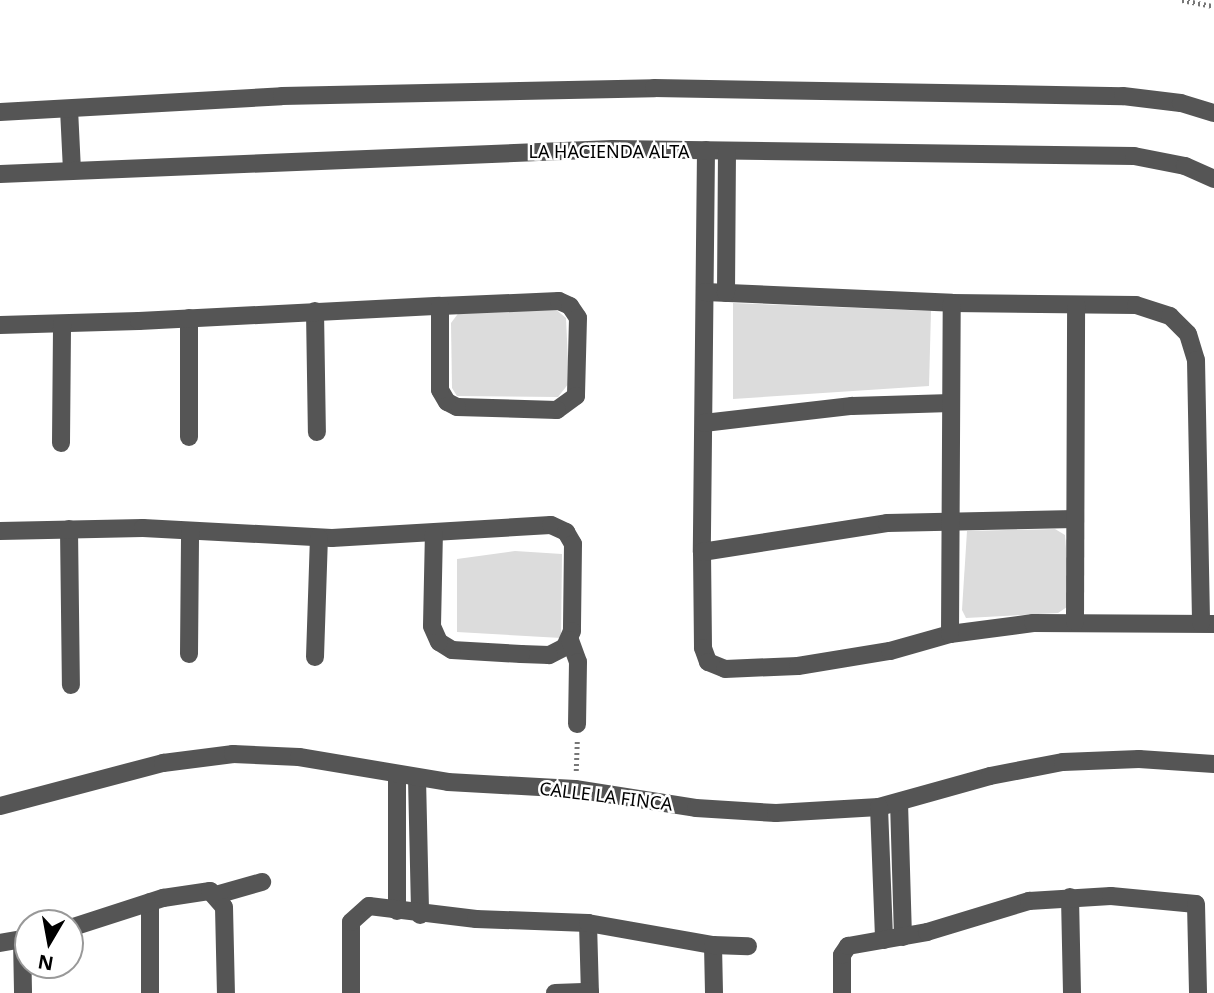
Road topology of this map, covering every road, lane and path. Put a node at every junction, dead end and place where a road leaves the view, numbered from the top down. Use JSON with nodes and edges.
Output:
{"nodes":[{"id":1,"x":1182,"y":0,"type":"edge"},
{"id":2,"x":1214,"y":6,"type":"edge"},
{"id":3,"x":69,"y":109,"type":"junction"},
{"id":4,"x":0,"y":112,"type":"edge"},
{"id":5,"x":1214,"y":113,"type":"edge"},
{"id":6,"x":706,"y":150,"type":"junction"},
{"id":7,"x":727,"y":151,"type":"junction"},
{"id":8,"x":72,"y":170,"type":"junction"},
{"id":9,"x":0,"y":174,"type":"edge"},
{"id":10,"x":1214,"y":179,"type":"edge"},
{"id":11,"x":705,"y":292,"type":"junction"},
{"id":12,"x":726,"y":293,"type":"junction"},
{"id":13,"x":952,"y":303,"type":"junction"},
{"id":14,"x":1076,"y":304,"type":"junction"},
{"id":15,"x":440,"y":306,"type":"junction"},
{"id":16,"x":315,"y":311,"type":"junction"},
{"id":17,"x":188,"y":318,"type":"junction"},
{"id":18,"x":62,"y":324,"type":"junction"},
{"id":19,"x":0,"y":325,"type":"edge"},
{"id":20,"x":951,"y":403,"type":"junction"},
{"id":21,"x":704,"y":423,"type":"junction"},
{"id":22,"x":317,"y":432,"type":"dead end"},
{"id":23,"x":189,"y":437,"type":"dead end"},
{"id":24,"x":61,"y":443,"type":"dead end"},
{"id":25,"x":1075,"y":519,"type":"junction"},
{"id":26,"x":951,"y":521,"type":"junction"},
{"id":27,"x":69,"y":529,"type":"junction"},
{"id":28,"x":0,"y":531,"type":"edge"},
{"id":29,"x":190,"y":531,"type":"junction"},
{"id":30,"x":434,"y":534,"type":"junction"},
{"id":31,"x":319,"y":538,"type":"junction"},
{"id":32,"x":702,"y":552,"type":"junction"},
{"id":33,"x":1075,"y":622,"type":"junction"},
{"id":34,"x":1208,"y":623,"type":"edge"},
{"id":35,"x":950,"y":634,"type":"junction"},
{"id":36,"x":570,"y":640,"type":"junction"},
{"id":37,"x":189,"y":654,"type":"dead end"},
{"id":38,"x":315,"y":657,"type":"dead end"},
{"id":39,"x":71,"y":685,"type":"dead end"},
{"id":40,"x":577,"y":724,"type":"joint"},
{"id":41,"x":1214,"y":764,"type":"edge"},
{"id":42,"x":397,"y":774,"type":"junction"},
{"id":43,"x":417,"y":778,"type":"junction"},
{"id":44,"x":575,"y":789,"type":"junction"},
{"id":45,"x":898,"y":802,"type":"junction"},
{"id":46,"x":0,"y":806,"type":"edge"},
{"id":47,"x":879,"y":807,"type":"junction"},
{"id":48,"x":262,"y":882,"type":"dead end"},
{"id":49,"x":216,"y":895,"type":"junction"},
{"id":50,"x":1070,"y":897,"type":"junction"},
{"id":51,"x":150,"y":902,"type":"junction"},
{"id":52,"x":397,"y":911,"type":"junction"},
{"id":53,"x":420,"y":915,"type":"junction"},
{"id":54,"x":84,"y":923,"type":"edge"},
{"id":55,"x":588,"y":923,"type":"junction"},
{"id":56,"x":903,"y":937,"type":"junction"},
{"id":57,"x":884,"y":940,"type":"junction"},
{"id":58,"x":713,"y":945,"type":"junction"},
{"id":59,"x":748,"y":946,"type":"dead end"},
{"id":60,"x":590,"y":992,"type":"edge"},
{"id":61,"x":150,"y":993,"type":"edge"},
{"id":62,"x":226,"y":993,"type":"edge"},
{"id":63,"x":351,"y":993,"type":"edge"},
{"id":64,"x":555,"y":993,"type":"edge"},
{"id":65,"x":714,"y":993,"type":"edge"},
{"id":66,"x":842,"y":993,"type":"edge"},
{"id":67,"x":1072,"y":993,"type":"edge"},
{"id":68,"x":1198,"y":993,"type":"edge"}],
"edges":[{"from":1,"to":2,"type":"path"},
{"from":3,"to":4,"type":"street"},
{"from":3,"to":5,"type":"street"},
{"from":3,"to":8,"type":"street"},
{"from":6,"to":7,"type":"street","name":"LA HACIENDA ALTA"},
{"from":6,"to":8,"type":"street","name":"LA HACIENDA ALTA"},
{"from":6,"to":11,"type":"street"},
{"from":7,"to":10,"type":"street","name":"LA HACIENDA ALTA"},
{"from":7,"to":12,"type":"street"},
{"from":8,"to":9,"type":"street","name":"LA HACIENDA ALTA"},
{"from":11,"to":12,"type":"street"},
{"from":11,"to":21,"type":"street"},
{"from":12,"to":13,"type":"street"},
{"from":13,"to":14,"type":"street"},
{"from":13,"to":20,"type":"street"},
{"from":14,"to":25,"type":"street"},
{"from":14,"to":34,"type":"street"},
{"from":15,"to":15,"type":"street"},
{"from":15,"to":16,"type":"street"},
{"from":16,"to":17,"type":"street"},
{"from":16,"to":22,"type":"street"},
{"from":17,"to":18,"type":"street"},
{"from":17,"to":23,"type":"street"},
{"from":18,"to":19,"type":"street"},
{"from":18,"to":24,"type":"street"},
{"from":20,"to":21,"type":"street"},
{"from":20,"to":26,"type":"street"},
{"from":21,"to":32,"type":"street"},
{"from":25,"to":26,"type":"street"},
{"from":25,"to":33,"type":"street"},
{"from":26,"to":32,"type":"street"},
{"from":26,"to":35,"type":"street"},
{"from":27,"to":28,"type":"street"},
{"from":27,"to":29,"type":"street"},
{"from":27,"to":39,"type":"street"},
{"from":29,"to":31,"type":"street"},
{"from":29,"to":37,"type":"street"},
{"from":30,"to":31,"type":"street"},
{"from":30,"to":36,"type":"street"},
{"from":30,"to":36,"type":"street"},
{"from":31,"to":38,"type":"street"},
{"from":32,"to":35,"type":"street"},
{"from":33,"to":34,"type":"street"},
{"from":33,"to":35,"type":"street"},
{"from":36,"to":40,"type":"street"},
{"from":40,"to":44,"type":"path"},
{"from":41,"to":45,"type":"street","name":"CALLE LA FINCA"},
{"from":42,"to":43,"type":"street","name":"CALLE LA FINCA"},
{"from":42,"to":46,"type":"street","name":"CALLE LA FINCA"},
{"from":42,"to":52,"type":"street"},
{"from":43,"to":44,"type":"street","name":"CALLE LA FINCA"},
{"from":43,"to":53,"type":"street"},
{"from":44,"to":47,"type":"street","name":"CALLE LA FINCA"},
{"from":45,"to":47,"type":"street","name":"CALLE LA FINCA"},
{"from":45,"to":56,"type":"street"},
{"from":47,"to":57,"type":"street"},
{"from":48,"to":49,"type":"street"},
{"from":49,"to":51,"type":"street"},
{"from":49,"to":62,"type":"street"},
{"from":50,"to":56,"type":"street"},
{"from":50,"to":67,"type":"street"},
{"from":50,"to":68,"type":"street"},
{"from":51,"to":54,"type":"street"},
{"from":51,"to":61,"type":"street"},
{"from":52,"to":53,"type":"street"},
{"from":52,"to":63,"type":"street"},
{"from":53,"to":55,"type":"street"},
{"from":55,"to":58,"type":"street"},
{"from":55,"to":60,"type":"street"},
{"from":56,"to":57,"type":"street"},
{"from":57,"to":66,"type":"street"},
{"from":58,"to":59,"type":"street"},
{"from":58,"to":65,"type":"street"},
{"from":60,"to":64,"type":"street"}]}
